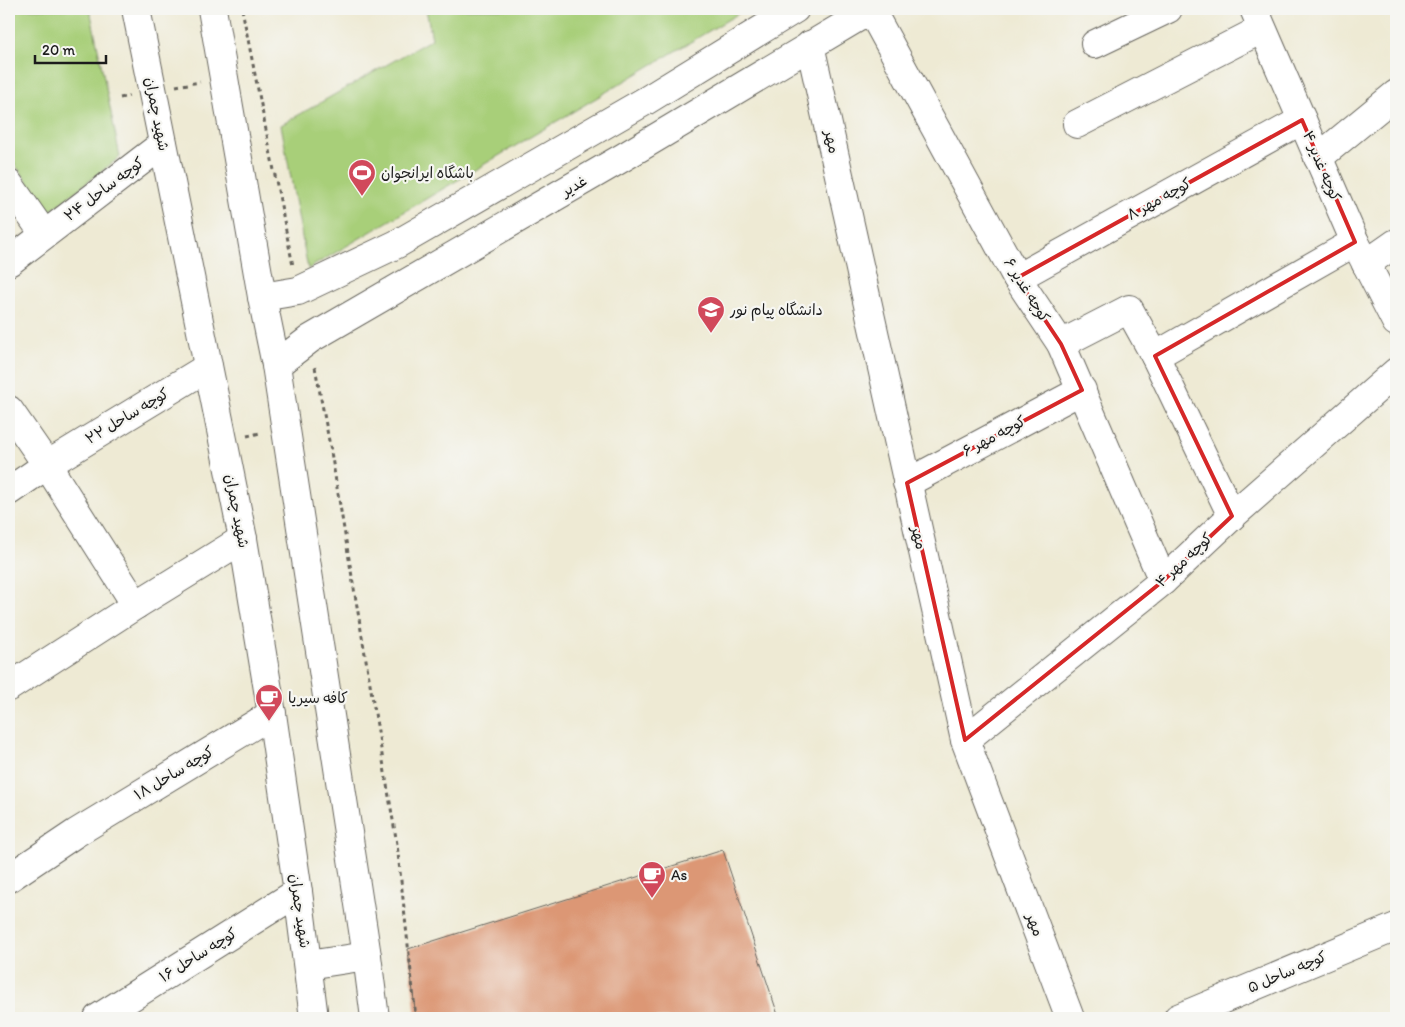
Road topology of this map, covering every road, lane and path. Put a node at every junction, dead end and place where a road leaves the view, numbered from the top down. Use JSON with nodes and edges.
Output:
{"nodes":[{"id":1,"x":136,"y":9,"type":"edge"},
{"id":2,"x":212,"y":9,"type":"edge"},
{"id":3,"x":242,"y":9,"type":"edge"},
{"id":4,"x":795,"y":9,"type":"edge"},
{"id":5,"x":872,"y":9,"type":"edge"},
{"id":6,"x":1168,"y":9,"type":"edge"},
{"id":7,"x":1258,"y":19,"type":"edge"},
{"id":8,"x":1095,"y":44,"type":"dead end"},
{"id":9,"x":810,"y":45,"type":"junction"},
{"id":10,"x":255,"y":73,"type":"junction"},
{"id":11,"x":224,"y":78,"type":"junction"},
{"id":12,"x":152,"y":90,"type":"junction"},
{"id":13,"x":1396,"y":94,"type":"edge"},
{"id":14,"x":120,"y":98,"type":"dead end"},
{"id":15,"x":1302,"y":120,"type":"junction"},
{"id":16,"x":1077,"y":124,"type":"dead end"},
{"id":17,"x":163,"y":144,"type":"junction"},
{"id":18,"x":1318,"y":158,"type":"junction"},
{"id":19,"x":9,"y":184,"type":"edge"},
{"id":20,"x":44,"y":234,"type":"junction"},
{"id":21,"x":1396,"y":243,"type":"edge"},
{"id":22,"x":1361,"y":253,"type":"junction"},
{"id":23,"x":9,"y":262,"type":"edge"},
{"id":24,"x":336,"y":273,"type":"junction"},
{"id":25,"x":1017,"y":278,"type":"junction"},
{"id":26,"x":298,"y":291,"type":"junction"},
{"id":27,"x":262,"y":297,"type":"junction"},
{"id":28,"x":355,"y":312,"type":"junction"},
{"id":29,"x":1396,"y":322,"type":"edge"},
{"id":30,"x":310,"y":338,"type":"junction"},
{"id":31,"x":1061,"y":344,"type":"junction"},
{"id":32,"x":1155,"y":356,"type":"junction"},
{"id":33,"x":276,"y":365,"type":"junction"},
{"id":34,"x":208,"y":368,"type":"junction"},
{"id":35,"x":1396,"y":372,"type":"edge"},
{"id":36,"x":1082,"y":390,"type":"junction"},
{"id":37,"x":9,"y":410,"type":"edge"},
{"id":38,"x":46,"y":465,"type":"junction"},
{"id":39,"x":907,"y":483,"type":"junction"},
{"id":40,"x":9,"y":491,"type":"edge"},
{"id":41,"x":1232,"y":516,"type":"junction"},
{"id":42,"x":243,"y":539,"type":"junction"},
{"id":43,"x":1163,"y":580,"type":"junction"},
{"id":44,"x":136,"y":605,"type":"junction"},
{"id":45,"x":9,"y":687,"type":"edge"},
{"id":46,"x":272,"y":714,"type":"junction"},
{"id":47,"x":965,"y":740,"type":"junction"},
{"id":48,"x":9,"y":878,"type":"edge"},
{"id":49,"x":298,"y":892,"type":"junction"},
{"id":50,"x":1396,"y":927,"type":"edge"},
{"id":51,"x":367,"y":956,"type":"junction"},
{"id":52,"x":308,"y":965,"type":"junction"},
{"id":53,"x":98,"y":1018,"type":"edge"},
{"id":54,"x":314,"y":1018,"type":"edge"},
{"id":55,"x":375,"y":1018,"type":"edge"},
{"id":56,"x":416,"y":1018,"type":"edge"},
{"id":57,"x":1070,"y":1018,"type":"edge"},
{"id":58,"x":1178,"y":1018,"type":"edge"}],
"edges":[{"from":1,"to":12,"type":"street","name":"شهید چمران"},
{"from":2,"to":11,"type":"street"},
{"from":3,"to":10,"type":"path"},
{"from":4,"to":24,"type":"street"},
{"from":5,"to":9,"type":"street","name":"غدیر"},
{"from":5,"to":25,"type":"street","name":"کوچه غدیر ۶"},
{"from":6,"to":8,"type":"street"},
{"from":7,"to":15,"type":"street","name":"کوچه غدیر ۴"},
{"from":7,"to":16,"type":"street"},
{"from":9,"to":28,"type":"street","name":"غدیر"},
{"from":9,"to":39,"type":"street","name":"مهر"},
{"from":10,"to":11,"type":"path"},
{"from":10,"to":26,"type":"path"},
{"from":11,"to":12,"type":"path"},
{"from":11,"to":27,"type":"street"},
{"from":12,"to":14,"type":"path"},
{"from":12,"to":17,"type":"street","name":"شهید چمران"},
{"from":13,"to":18,"type":"street"},
{"from":15,"to":18,"type":"street","name":"کوچه غدیر ۴"},
{"from":15,"to":25,"type":"street","name":"کوچه مهر ۸"},
{"from":17,"to":20,"type":"street","name":"کوچه ساحل ۲۴"},
{"from":17,"to":34,"type":"street","name":"شهید چمران"},
{"from":18,"to":22,"type":"street","name":"کوچه غدیر ۴"},
{"from":19,"to":20,"type":"street"},
{"from":20,"to":23,"type":"street","name":"کوچه ساحل ۲۴"},
{"from":21,"to":22,"type":"street"},
{"from":22,"to":29,"type":"street","name":"کوچه غدیر ۴"},
{"from":22,"to":32,"type":"street"},
{"from":24,"to":26,"type":"street"},
{"from":24,"to":28,"type":"street"},
{"from":25,"to":31,"type":"street","name":"کوچه غدیر ۶"},
{"from":26,"to":27,"type":"street"},
{"from":27,"to":33,"type":"street"},
{"from":28,"to":30,"type":"street","name":"غدیر"},
{"from":30,"to":33,"type":"street","name":"غدیر"},
{"from":30,"to":56,"type":"path"},
{"from":31,"to":32,"type":"street"},
{"from":31,"to":36,"type":"street","name":"کوچه غدیر ۶"},
{"from":32,"to":41,"type":"street"},
{"from":33,"to":51,"type":"street"},
{"from":34,"to":38,"type":"street","name":"کوچه ساحل ۲۲"},
{"from":34,"to":42,"type":"street","name":"شهید چمران"},
{"from":35,"to":41,"type":"street","name":"کوچه مهر ۴"},
{"from":36,"to":39,"type":"street","name":"کوچه مهر ۶"},
{"from":36,"to":43,"type":"street","name":"کوچه غدیر ۶"},
{"from":37,"to":38,"type":"street"},
{"from":38,"to":40,"type":"street","name":"کوچه ساحل ۲۲"},
{"from":38,"to":44,"type":"street"},
{"from":39,"to":47,"type":"street","name":"مهر"},
{"from":41,"to":43,"type":"street","name":"کوچه مهر ۴"},
{"from":42,"to":44,"type":"street"},
{"from":42,"to":46,"type":"street","name":"شهید چمران"},
{"from":43,"to":47,"type":"street","name":"کوچه مهر ۴"},
{"from":44,"to":45,"type":"street"},
{"from":46,"to":48,"type":"street","name":"کوچه ساحل ۱۸"},
{"from":46,"to":49,"type":"street","name":"شهید چمران"},
{"from":47,"to":57,"type":"street","name":"مهر"},
{"from":49,"to":52,"type":"street","name":"شهید چمران"},
{"from":49,"to":53,"type":"street","name":"کوچه ساحل ۱۶"},
{"from":50,"to":58,"type":"street","name":"کوچه ساحل ۵"},
{"from":51,"to":52,"type":"street"},
{"from":51,"to":55,"type":"street"},
{"from":52,"to":54,"type":"street","name":"شهید چمران"}]}
